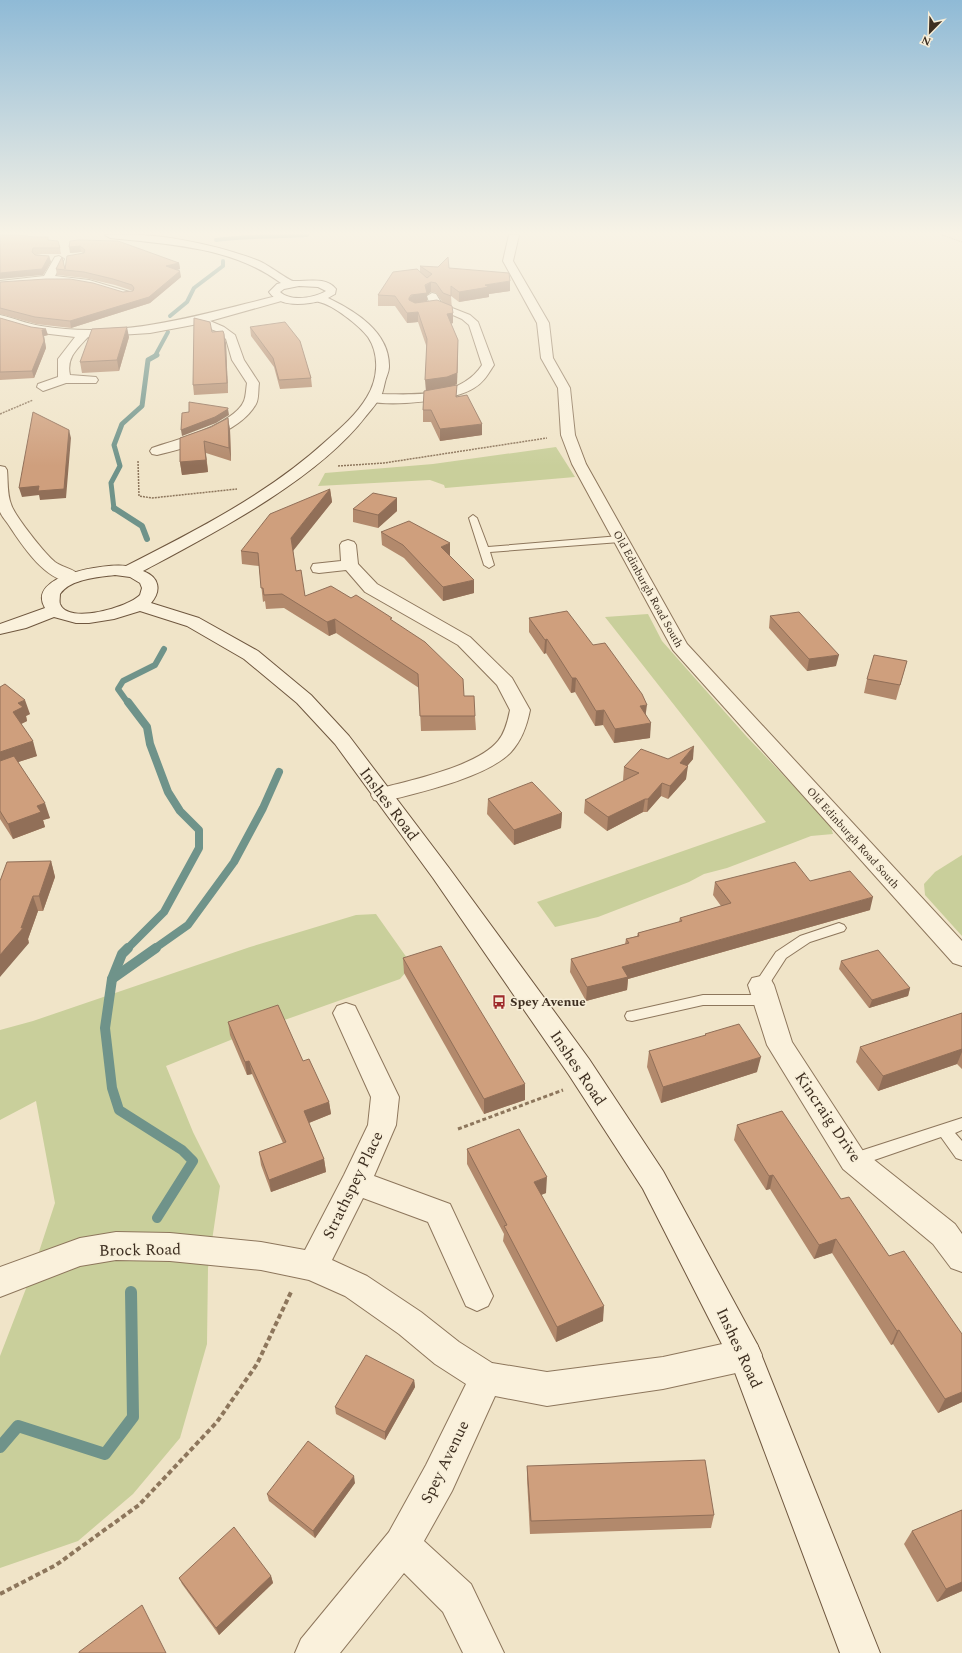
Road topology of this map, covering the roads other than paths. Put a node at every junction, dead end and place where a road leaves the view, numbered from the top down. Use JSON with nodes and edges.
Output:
{"nodes":[{"id":1,"x":228,"y":312,"type":"edge"},
{"id":2,"x":344,"y":312,"type":"edge"},
{"id":3,"x":455,"y":312,"type":"edge"},
{"id":4,"x":537,"y":312,"type":"edge"},
{"id":5,"x":0,"y":318,"type":"edge"},
{"id":6,"x":199,"y":320,"type":"junction"},
{"id":7,"x":84,"y":334,"type":"junction"},
{"id":8,"x":65,"y":379,"type":"junction"},
{"id":9,"x":92,"y":380,"type":"dead end"},
{"id":10,"x":43,"y":387,"type":"dead end"},
{"id":11,"x":373,"y":398,"type":"junction"},
{"id":12,"x":173,"y":431,"type":"dead end"},
{"id":13,"x":193,"y":440,"type":"junction"},
{"id":14,"x":157,"y":451,"type":"road end"},
{"id":15,"x":0,"y":470,"type":"edge"},
{"id":16,"x":2,"y":504,"type":"edge"},
{"id":17,"x":473,"y":518,"type":"dead end"},
{"id":18,"x":620,"y":539,"type":"junction"},
{"id":19,"x":348,"y":544,"type":"dead end"},
{"id":20,"x":485,"y":550,"type":"junction"},
{"id":21,"x":350,"y":565,"type":"junction"},
{"id":22,"x":489,"y":565,"type":"dead end"},
{"id":23,"x":319,"y":568,"type":"dead end"},
{"id":24,"x":128,"y":572,"type":"junction"},
{"id":25,"x":73,"y":577,"type":"junction"},
{"id":26,"x":139,"y":605,"type":"junction"},
{"id":27,"x":56,"y":610,"type":"junction"},
{"id":28,"x":0,"y":629,"type":"edge"},
{"id":29,"x":382,"y":795,"type":"junction"},
{"id":30,"x":839,"y":928,"type":"dead end"},
{"id":31,"x":962,"y":957,"type":"edge"},
{"id":32,"x":763,"y":993,"type":"junction"},
{"id":33,"x":346,"y":1013,"type":"dead end"},
{"id":34,"x":632,"y":1016,"type":"dead end"},
{"id":35,"x":962,"y":1124,"type":"edge"},
{"id":36,"x":944,"y":1130,"type":"junction"},
{"id":37,"x":962,"y":1153,"type":"edge"},
{"id":38,"x":853,"y":1160,"type":"junction"},
{"id":39,"x":356,"y":1182,"type":"junction"},
{"id":40,"x":962,"y":1258,"type":"edge"},
{"id":41,"x":303,"y":1276,"type":"junction"},
{"id":42,"x":0,"y":1282,"type":"edge"},
{"id":43,"x":478,"y":1296,"type":"dead end"},
{"id":44,"x":745,"y":1355,"type":"junction"},
{"id":45,"x":486,"y":1378,"type":"junction"},
{"id":46,"x":402,"y":1545,"type":"junction"},
{"id":47,"x":315,"y":1653,"type":"edge"},
{"id":48,"x":484,"y":1653,"type":"edge"},
{"id":49,"x":860,"y":1653,"type":"edge"}],
"edges":[{"from":1,"to":6,"type":"street"},
{"from":2,"to":11,"type":"street"},
{"from":3,"to":11,"type":"street"},
{"from":4,"to":18,"type":"street","name":"Old Edinburgh Road South"},
{"from":5,"to":7,"type":"street"},
{"from":6,"to":7,"type":"street"},
{"from":6,"to":13,"type":"street"},
{"from":7,"to":8,"type":"street"},
{"from":8,"to":9,"type":"street"},
{"from":8,"to":10,"type":"street"},
{"from":11,"to":24,"type":"street"},
{"from":12,"to":13,"type":"street"},
{"from":13,"to":14,"type":"street"},
{"from":15,"to":16,"type":"street"},
{"from":16,"to":25,"type":"street"},
{"from":17,"to":20,"type":"lane"},
{"from":18,"to":20,"type":"lane"},
{"from":18,"to":31,"type":"street","name":"Old Edinburgh Road South"},
{"from":19,"to":21,"type":"street"},
{"from":20,"to":22,"type":"lane"},
{"from":21,"to":23,"type":"street"},
{"from":21,"to":29,"type":"street"},
{"from":24,"to":25,"type":"street"},
{"from":24,"to":26,"type":"street"},
{"from":25,"to":27,"type":"street"},
{"from":26,"to":27,"type":"street"},
{"from":26,"to":29,"type":"street","name":"Inshes Road"},
{"from":27,"to":28,"type":"street"},
{"from":29,"to":44,"type":"street","name":"Inshes Road"},
{"from":30,"to":32,"type":"lane"},
{"from":32,"to":34,"type":"lane"},
{"from":32,"to":38,"type":"street","name":"Kincraig Drive"},
{"from":33,"to":39,"type":"street","name":"Strathspey Place"},
{"from":35,"to":36,"type":"lane"},
{"from":36,"to":37,"type":"lane"},
{"from":36,"to":38,"type":"lane"},
{"from":38,"to":40,"type":"street","name":"Kincraig Drive"},
{"from":39,"to":41,"type":"street","name":"Strathspey Place"},
{"from":39,"to":43,"type":"street"},
{"from":41,"to":42,"type":"street","name":"Brock Road"},
{"from":41,"to":45,"type":"street","name":"Brock Road"},
{"from":44,"to":45,"type":"street"},
{"from":44,"to":49,"type":"street","name":"Inshes Road"},
{"from":45,"to":46,"type":"street","name":"Spey Avenue"},
{"from":46,"to":47,"type":"street","name":"Spey Avenue"},
{"from":46,"to":48,"type":"street"}]}
